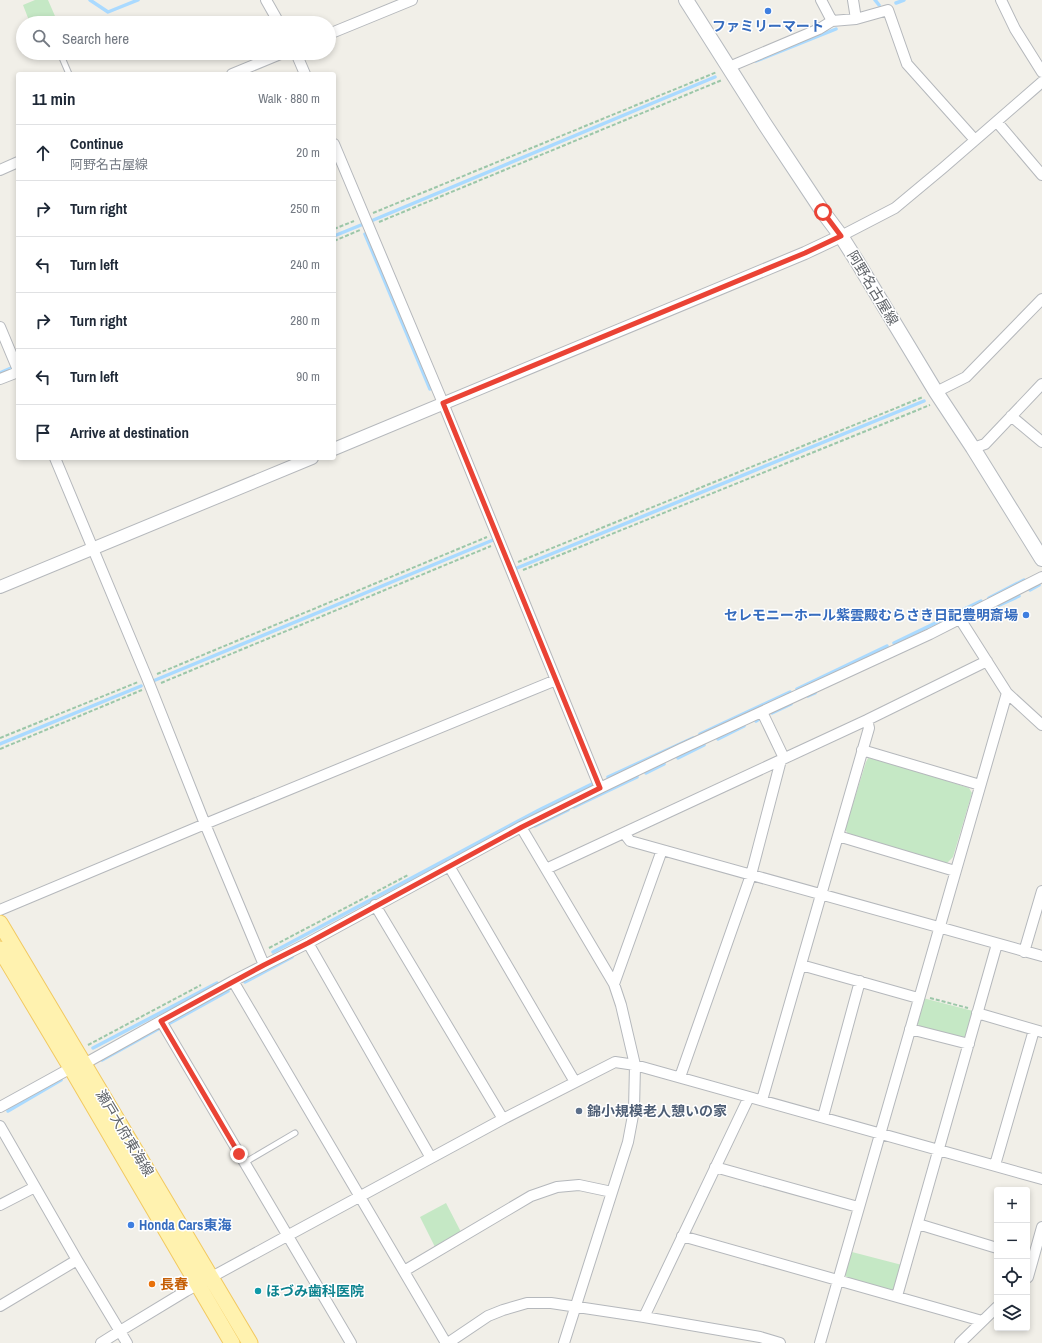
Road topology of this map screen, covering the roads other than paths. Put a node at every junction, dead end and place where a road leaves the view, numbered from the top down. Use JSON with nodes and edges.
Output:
{"nodes":[{"id":1,"x":266,"y":0,"type":"edge"},
{"id":2,"x":412,"y":0,"type":"edge"},
{"id":3,"x":686,"y":0,"type":"edge"},
{"id":4,"x":821,"y":0,"type":"edge"},
{"id":5,"x":853,"y":0,"type":"edge"},
{"id":6,"x":1001,"y":0,"type":"edge"},
{"id":7,"x":275,"y":16,"type":"edge"},
{"id":8,"x":856,"y":19,"type":"junction"},
{"id":9,"x":832,"y":21,"type":"junction"},
{"id":10,"x":336,"y":31,"type":"edge"},
{"id":11,"x":63,"y":60,"type":"edge"},
{"id":12,"x":266,"y":60,"type":"edge"},
{"id":13,"x":299,"y":60,"type":"edge"},
{"id":14,"x":732,"y":71,"type":"junction"},
{"id":15,"x":67,"y":72,"type":"edge"},
{"id":16,"x":237,"y":72,"type":"edge"},
{"id":17,"x":304,"y":72,"type":"edge"},
{"id":18,"x":1042,"y":72,"type":"edge"},
{"id":19,"x":1042,"y":82,"type":"edge"},
{"id":20,"x":996,"y":122,"type":"junction"},
{"id":21,"x":976,"y":140,"type":"junction"},
{"id":22,"x":336,"y":149,"type":"edge"},
{"id":23,"x":16,"y":163,"type":"edge"},
{"id":24,"x":0,"y":170,"type":"edge"},
{"id":25,"x":1042,"y":175,"type":"edge"},
{"id":26,"x":841,"y":236,"type":"junction"},
{"id":27,"x":1042,"y":299,"type":"edge"},
{"id":28,"x":0,"y":327,"type":"edge"},
{"id":29,"x":16,"y":366,"type":"edge"},
{"id":30,"x":16,"y":372,"type":"edge"},
{"id":31,"x":0,"y":380,"type":"edge"},
{"id":32,"x":1042,"y":384,"type":"edge"},
{"id":33,"x":938,"y":396,"type":"junction"},
{"id":34,"x":443,"y":403,"type":"junction"},
{"id":35,"x":1011,"y":416,"type":"junction"},
{"id":36,"x":1042,"y":442,"type":"edge"},
{"id":37,"x":336,"y":448,"type":"edge"},
{"id":38,"x":973,"y":448,"type":"junction"},
{"id":39,"x":56,"y":460,"type":"edge"},
{"id":40,"x":307,"y":460,"type":"edge"},
{"id":41,"x":93,"y":549,"type":"junction"},
{"id":42,"x":1042,"y":559,"type":"edge"},
{"id":43,"x":1042,"y":577,"type":"edge"},
{"id":44,"x":0,"y":587,"type":"edge"},
{"id":45,"x":960,"y":619,"type":"junction"},
{"id":46,"x":987,"y":661,"type":"junction"},
{"id":47,"x":556,"y":680,"type":"junction"},
{"id":48,"x":1007,"y":693,"type":"junction"},
{"id":49,"x":762,"y":712,"type":"junction"},
{"id":50,"x":867,"y":720,"type":"junction"},
{"id":51,"x":1042,"y":725,"type":"edge"},
{"id":52,"x":862,"y":750,"type":"junction"},
{"id":53,"x":782,"y":759,"type":"junction"},
{"id":54,"x":980,"y":785,"type":"junction"},
{"id":55,"x":600,"y":788,"type":"junction"},
{"id":56,"x":205,"y":824,"type":"junction"},
{"id":57,"x":522,"y":827,"type":"junction"},
{"id":58,"x":624,"y":833,"type":"junction"},
{"id":59,"x":838,"y":836,"type":"junction"},
{"id":60,"x":662,"y":850,"type":"junction"},
{"id":61,"x":449,"y":866,"type":"junction"},
{"id":62,"x":546,"y":869,"type":"junction"},
{"id":63,"x":955,"y":871,"type":"junction"},
{"id":64,"x":751,"y":875,"type":"junction"},
{"id":65,"x":1042,"y":890,"type":"edge"},
{"id":66,"x":821,"y":894,"type":"junction"},
{"id":67,"x":375,"y":905,"type":"junction"},
{"id":68,"x":0,"y":910,"type":"edge"},
{"id":69,"x":0,"y":923,"type":"edge"},
{"id":70,"x":939,"y":928,"type":"junction"},
{"id":71,"x":308,"y":943,"type":"junction"},
{"id":72,"x":997,"y":944,"type":"junction"},
{"id":73,"x":0,"y":950,"type":"edge"},
{"id":74,"x":1024,"y":952,"type":"junction"},
{"id":75,"x":1042,"y":956,"type":"edge"},
{"id":76,"x":264,"y":965,"type":"junction"},
{"id":77,"x":801,"y":965,"type":"junction"},
{"id":78,"x":233,"y":981,"type":"junction"},
{"id":79,"x":860,"y":981,"type":"junction"},
{"id":80,"x":614,"y":984,"type":"junction"},
{"id":81,"x":919,"y":996,"type":"junction"},
{"id":82,"x":978,"y":1012,"type":"junction"},
{"id":83,"x":161,"y":1021,"type":"junction"},
{"id":84,"x":910,"y":1029,"type":"junction"},
{"id":85,"x":1038,"y":1031,"type":"edge"},
{"id":86,"x":969,"y":1044,"type":"junction"},
{"id":87,"x":635,"y":1065,"type":"junction"},
{"id":88,"x":78,"y":1066,"type":"junction"},
{"id":89,"x":680,"y":1077,"type":"junction"},
{"id":90,"x":575,"y":1082,"type":"junction"},
{"id":91,"x":749,"y":1097,"type":"junction"},
{"id":92,"x":762,"y":1100,"type":"junction"},
{"id":93,"x":0,"y":1107,"type":"edge"},
{"id":94,"x":823,"y":1117,"type":"junction"},
{"id":95,"x":503,"y":1119,"type":"junction"},
{"id":96,"x":0,"y":1126,"type":"edge"},
{"id":97,"x":295,"y":1133,"type":"dead end"},
{"id":98,"x":880,"y":1133,"type":"junction"},
{"id":99,"x":939,"y":1150,"type":"junction"},
{"id":100,"x":431,"y":1158,"type":"junction"},
{"id":101,"x":244,"y":1163,"type":"junction"},
{"id":102,"x":995,"y":1166,"type":"junction"},
{"id":103,"x":715,"y":1167,"type":"junction"},
{"id":104,"x":1042,"y":1179,"type":"edge"},
{"id":105,"x":35,"y":1187,"type":"junction"},
{"id":106,"x":612,"y":1192,"type":"junction"},
{"id":107,"x":360,"y":1197,"type":"junction"},
{"id":108,"x":0,"y":1205,"type":"edge"},
{"id":109,"x":858,"y":1207,"type":"junction"},
{"id":110,"x":918,"y":1224,"type":"junction"},
{"id":111,"x":1042,"y":1227,"type":"edge"},
{"id":112,"x":287,"y":1236,"type":"junction"},
{"id":113,"x":682,"y":1236,"type":"junction"},
{"id":114,"x":994,"y":1247,"type":"edge"},
{"id":115,"x":1034,"y":1259,"type":"edge"},
{"id":116,"x":77,"y":1260,"type":"junction"},
{"id":117,"x":1030,"y":1270,"type":"edge"},
{"id":118,"x":404,"y":1271,"type":"junction"},
{"id":119,"x":838,"y":1280,"type":"junction"},
{"id":120,"x":204,"y":1281,"type":"junction"},
{"id":121,"x":897,"y":1296,"type":"junction"},
{"id":122,"x":0,"y":1306,"type":"edge"},
{"id":123,"x":576,"y":1308,"type":"junction"},
{"id":124,"x":994,"y":1310,"type":"edge"},
{"id":125,"x":644,"y":1317,"type":"junction"},
{"id":126,"x":982,"y":1321,"type":"junction"},
{"id":127,"x":120,"y":1331,"type":"junction"},
{"id":128,"x":101,"y":1343,"type":"edge"},
{"id":129,"x":127,"y":1343,"type":"edge"},
{"id":130,"x":232,"y":1343,"type":"edge"},
{"id":131,"x":250,"y":1343,"type":"edge"},
{"id":132,"x":351,"y":1343,"type":"edge"},
{"id":133,"x":447,"y":1343,"type":"edge"},
{"id":134,"x":564,"y":1343,"type":"edge"},
{"id":135,"x":780,"y":1343,"type":"edge"},
{"id":136,"x":820,"y":1343,"type":"edge"},
{"id":137,"x":960,"y":1343,"type":"edge"}],
"edges":[{"from":1,"to":7,"type":"street"},
{"from":2,"to":10,"type":"street"},
{"from":3,"to":14,"type":"main road","name":"阿野名古屋線"},
{"from":4,"to":9,"type":"street"},
{"from":5,"to":8,"type":"street"},
{"from":6,"to":18,"type":"street"},
{"from":8,"to":9,"type":"street"},
{"from":8,"to":21,"type":"street"},
{"from":9,"to":14,"type":"street"},
{"from":11,"to":15,"type":"lane"},
{"from":12,"to":16,"type":"street"},
{"from":13,"to":17,"type":"street"},
{"from":14,"to":26,"type":"main road","name":"阿野名古屋線"},
{"from":19,"to":20,"type":"street"},
{"from":20,"to":21,"type":"street"},
{"from":20,"to":25,"type":"street"},
{"from":21,"to":26,"type":"street"},
{"from":22,"to":34,"type":"street"},
{"from":23,"to":24,"type":"street"},
{"from":26,"to":33,"type":"main road","name":"阿野名古屋線"},
{"from":26,"to":34,"type":"street"},
{"from":27,"to":33,"type":"street"},
{"from":28,"to":29,"type":"street"},
{"from":30,"to":31,"type":"street"},
{"from":32,"to":35,"type":"street"},
{"from":33,"to":38,"type":"main road","name":"阿野名古屋線"},
{"from":34,"to":37,"type":"street"},
{"from":34,"to":47,"type":"street"},
{"from":35,"to":36,"type":"street"},
{"from":35,"to":38,"type":"street"},
{"from":38,"to":42,"type":"main road","name":"阿野名古屋線"},
{"from":39,"to":41,"type":"street"},
{"from":40,"to":41,"type":"street"},
{"from":41,"to":44,"type":"street"},
{"from":41,"to":56,"type":"street"},
{"from":43,"to":45,"type":"street"},
{"from":45,"to":46,"type":"street"},
{"from":45,"to":49,"type":"street"},
{"from":46,"to":48,"type":"street"},
{"from":46,"to":50,"type":"street"},
{"from":47,"to":55,"type":"street"},
{"from":47,"to":56,"type":"street"},
{"from":48,"to":51,"type":"street"},
{"from":48,"to":54,"type":"street"},
{"from":49,"to":53,"type":"street"},
{"from":49,"to":55,"type":"street"},
{"from":50,"to":52,"type":"street"},
{"from":50,"to":53,"type":"street"},
{"from":52,"to":54,"type":"street"},
{"from":52,"to":59,"type":"street"},
{"from":53,"to":58,"type":"street"},
{"from":53,"to":64,"type":"street"},
{"from":54,"to":63,"type":"street"},
{"from":55,"to":57,"type":"street"},
{"from":56,"to":68,"type":"street"},
{"from":56,"to":76,"type":"street"},
{"from":57,"to":61,"type":"street"},
{"from":57,"to":62,"type":"street"},
{"from":58,"to":60,"type":"street"},
{"from":58,"to":62,"type":"street"},
{"from":59,"to":63,"type":"street"},
{"from":59,"to":66,"type":"street"},
{"from":60,"to":64,"type":"street"},
{"from":60,"to":80,"type":"street"},
{"from":61,"to":67,"type":"street"},
{"from":61,"to":90,"type":"street"},
{"from":62,"to":80,"type":"street"},
{"from":63,"to":70,"type":"street"},
{"from":64,"to":66,"type":"street"},
{"from":64,"to":89,"type":"street"},
{"from":65,"to":74,"type":"street"},
{"from":66,"to":70,"type":"street"},
{"from":66,"to":77,"type":"street"},
{"from":67,"to":71,"type":"street"},
{"from":67,"to":95,"type":"street"},
{"from":69,"to":88,"type":"main road","name":"瀬戸大府東海線"},
{"from":70,"to":72,"type":"street"},
{"from":70,"to":81,"type":"street"},
{"from":71,"to":76,"type":"street"},
{"from":71,"to":100,"type":"street"},
{"from":72,"to":74,"type":"street"},
{"from":72,"to":82,"type":"street"},
{"from":73,"to":88,"type":"main road","name":"瀬戸大府東海線"},
{"from":74,"to":75,"type":"street"},
{"from":76,"to":78,"type":"street"},
{"from":77,"to":79,"type":"street"},
{"from":77,"to":92,"type":"street"},
{"from":78,"to":83,"type":"street"},
{"from":78,"to":107,"type":"street"},
{"from":79,"to":81,"type":"street"},
{"from":79,"to":94,"type":"street"},
{"from":80,"to":87,"type":"street"},
{"from":81,"to":84,"type":"street"},
{"from":82,"to":85,"type":"street"},
{"from":82,"to":86,"type":"street"},
{"from":83,"to":88,"type":"street"},
{"from":83,"to":101,"type":"street"},
{"from":84,"to":86,"type":"street"},
{"from":84,"to":98,"type":"street"},
{"from":85,"to":102,"type":"street"},
{"from":86,"to":99,"type":"street"},
{"from":87,"to":89,"type":"street"},
{"from":87,"to":90,"type":"street"},
{"from":87,"to":106,"type":"street"},
{"from":88,"to":93,"type":"street"},
{"from":88,"to":120,"type":"main road","name":"瀬戸大府東海線"},
{"from":89,"to":91,"type":"street"},
{"from":90,"to":95,"type":"street"},
{"from":91,"to":92,"type":"street"},
{"from":91,"to":103,"type":"street"},
{"from":92,"to":94,"type":"street"},
{"from":94,"to":98,"type":"street"},
{"from":95,"to":100,"type":"street"},
{"from":96,"to":105,"type":"street"},
{"from":97,"to":101,"type":"lane"},
{"from":98,"to":99,"type":"street"},
{"from":98,"to":109,"type":"street"},
{"from":99,"to":102,"type":"street"},
{"from":99,"to":110,"type":"street"},
{"from":100,"to":107,"type":"street"},
{"from":101,"to":112,"type":"street"},
{"from":102,"to":104,"type":"street"},
{"from":103,"to":109,"type":"street"},
{"from":103,"to":113,"type":"street"},
{"from":105,"to":108,"type":"street"},
{"from":105,"to":116,"type":"street"},
{"from":106,"to":118,"type":"street"},
{"from":106,"to":123,"type":"street"},
{"from":107,"to":112,"type":"street"},
{"from":107,"to":118,"type":"street"},
{"from":109,"to":119,"type":"street"},
{"from":110,"to":114,"type":"street"},
{"from":110,"to":121,"type":"street"},
{"from":111,"to":115,"type":"street"},
{"from":112,"to":120,"type":"street"},
{"from":112,"to":132,"type":"street"},
{"from":113,"to":119,"type":"street"},
{"from":113,"to":125,"type":"street"},
{"from":115,"to":117,"type":"street"},
{"from":116,"to":122,"type":"street"},
{"from":116,"to":127,"type":"street"},
{"from":118,"to":133,"type":"street"},
{"from":119,"to":121,"type":"street"},
{"from":119,"to":136,"type":"street"},
{"from":120,"to":127,"type":"street"},
{"from":120,"to":130,"type":"main road","name":"瀬戸大府東海線"},
{"from":120,"to":131,"type":"main road","name":"瀬戸大府東海線"},
{"from":121,"to":126,"type":"street"},
{"from":123,"to":125,"type":"street"},
{"from":123,"to":133,"type":"street"},
{"from":123,"to":134,"type":"street"},
{"from":124,"to":126,"type":"street"},
{"from":125,"to":135,"type":"street"},
{"from":126,"to":137,"type":"street"},
{"from":127,"to":128,"type":"street"},
{"from":127,"to":129,"type":"street"}]}
